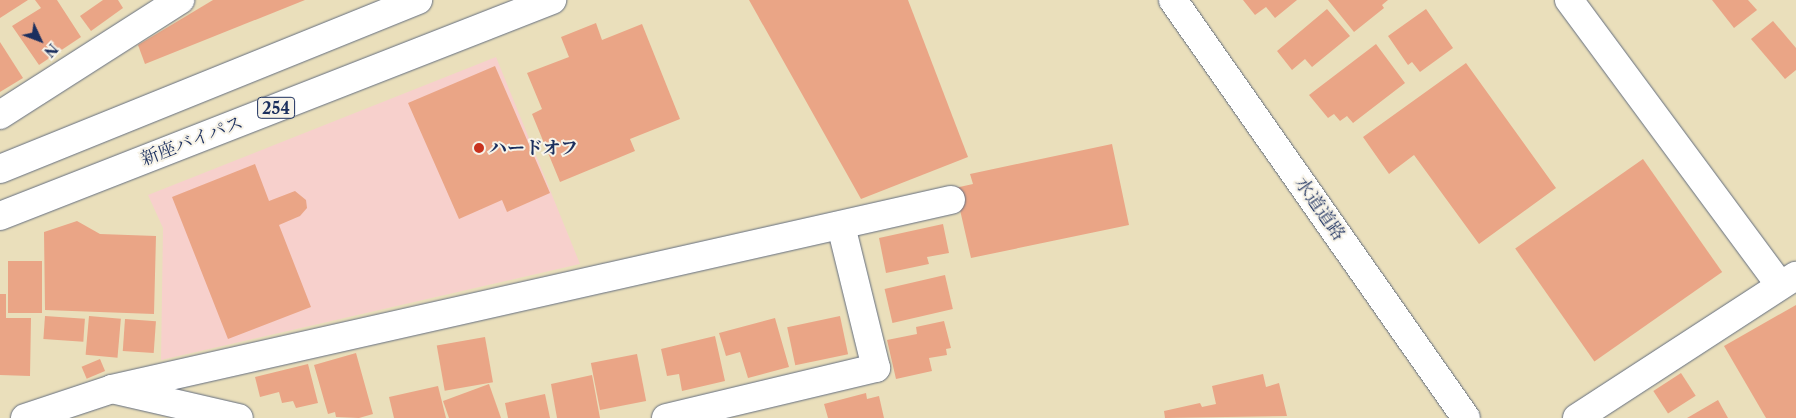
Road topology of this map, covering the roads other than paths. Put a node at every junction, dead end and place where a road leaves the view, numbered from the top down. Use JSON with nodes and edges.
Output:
{"nodes":[{"id":1,"x":180,"y":0,"type":"edge"},
{"id":2,"x":418,"y":0,"type":"edge"},
{"id":3,"x":552,"y":0,"type":"edge"},
{"id":4,"x":1173,"y":0,"type":"edge"},
{"id":5,"x":1569,"y":0,"type":"edge"},
{"id":6,"x":152,"y":7,"type":"edge"},
{"id":7,"x":0,"y":115,"type":"edge"},
{"id":8,"x":0,"y":169,"type":"edge"},
{"id":9,"x":951,"y":200,"type":"dead end"},
{"id":10,"x":0,"y":216,"type":"edge"},
{"id":11,"x":841,"y":225,"type":"junction"},
{"id":12,"x":1788,"y":280,"type":"edge"},
{"id":13,"x":112,"y":389,"type":"junction"},
{"id":14,"x":25,"y":418,"type":"edge"},
{"id":15,"x":239,"y":418,"type":"edge"},
{"id":16,"x":666,"y":418,"type":"edge"},
{"id":17,"x":1466,"y":418,"type":"edge"},
{"id":18,"x":1577,"y":418,"type":"edge"}],
"edges":[{"from":1,"to":6,"type":"main road"},
{"from":2,"to":8,"type":"main road"},
{"from":3,"to":10,"type":"main road","name":"新座バイパス","number":"254"},
{"from":4,"to":17,"type":"main road","name":"水道道路"},
{"from":5,"to":12,"type":"main road"},
{"from":6,"to":7,"type":"main road"},
{"from":9,"to":11,"type":"main road"},
{"from":11,"to":13,"type":"main road"},
{"from":11,"to":16,"type":"main road"},
{"from":12,"to":18,"type":"main road"},
{"from":13,"to":14,"type":"main road"},
{"from":13,"to":15,"type":"main road"}]}
